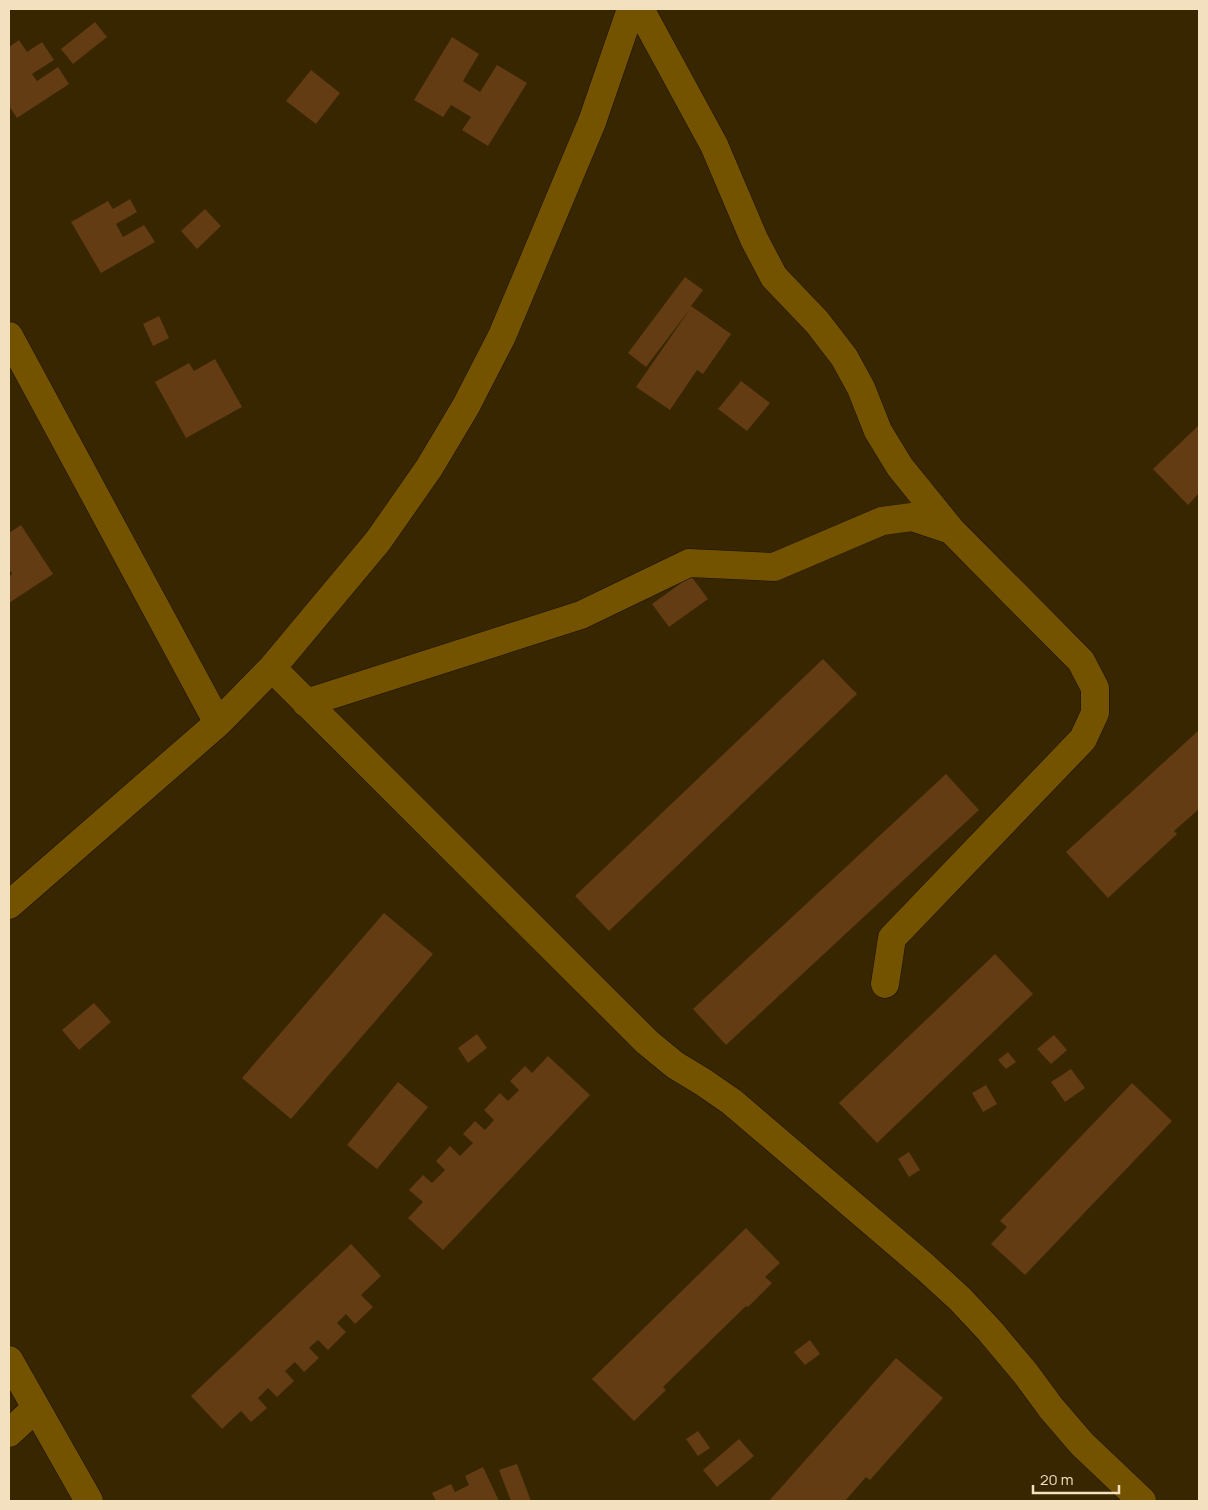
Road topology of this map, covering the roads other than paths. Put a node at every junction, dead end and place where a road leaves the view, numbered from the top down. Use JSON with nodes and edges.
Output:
{"nodes":[{"id":1,"x":631,"y":9,"type":"edge"},
{"id":2,"x":640,"y":9,"type":"edge"},
{"id":3,"x":9,"y":336,"type":"edge"},
{"id":4,"x":951,"y":530,"type":"junction"},
{"id":5,"x":272,"y":668,"type":"junction"},
{"id":6,"x":306,"y":703,"type":"junction"},
{"id":7,"x":218,"y":723,"type":"junction"},
{"id":8,"x":9,"y":904,"type":"edge"},
{"id":9,"x":885,"y":984,"type":"dead end"},
{"id":10,"x":9,"y":1360,"type":"edge"},
{"id":11,"x":36,"y":1408,"type":"junction"},
{"id":12,"x":9,"y":1433,"type":"edge"},
{"id":13,"x":89,"y":1501,"type":"edge"},
{"id":14,"x":1142,"y":1501,"type":"edge"}],
"edges":[{"from":1,"to":5,"type":"street"},
{"from":2,"to":4,"type":"street"},
{"from":3,"to":7,"type":"street"},
{"from":4,"to":6,"type":"street"},
{"from":4,"to":9,"type":"street"},
{"from":5,"to":6,"type":"street"},
{"from":5,"to":7,"type":"street"},
{"from":6,"to":14,"type":"street"},
{"from":7,"to":8,"type":"street"},
{"from":10,"to":11,"type":"street"},
{"from":11,"to":12,"type":"street"},
{"from":11,"to":13,"type":"street"}]}
